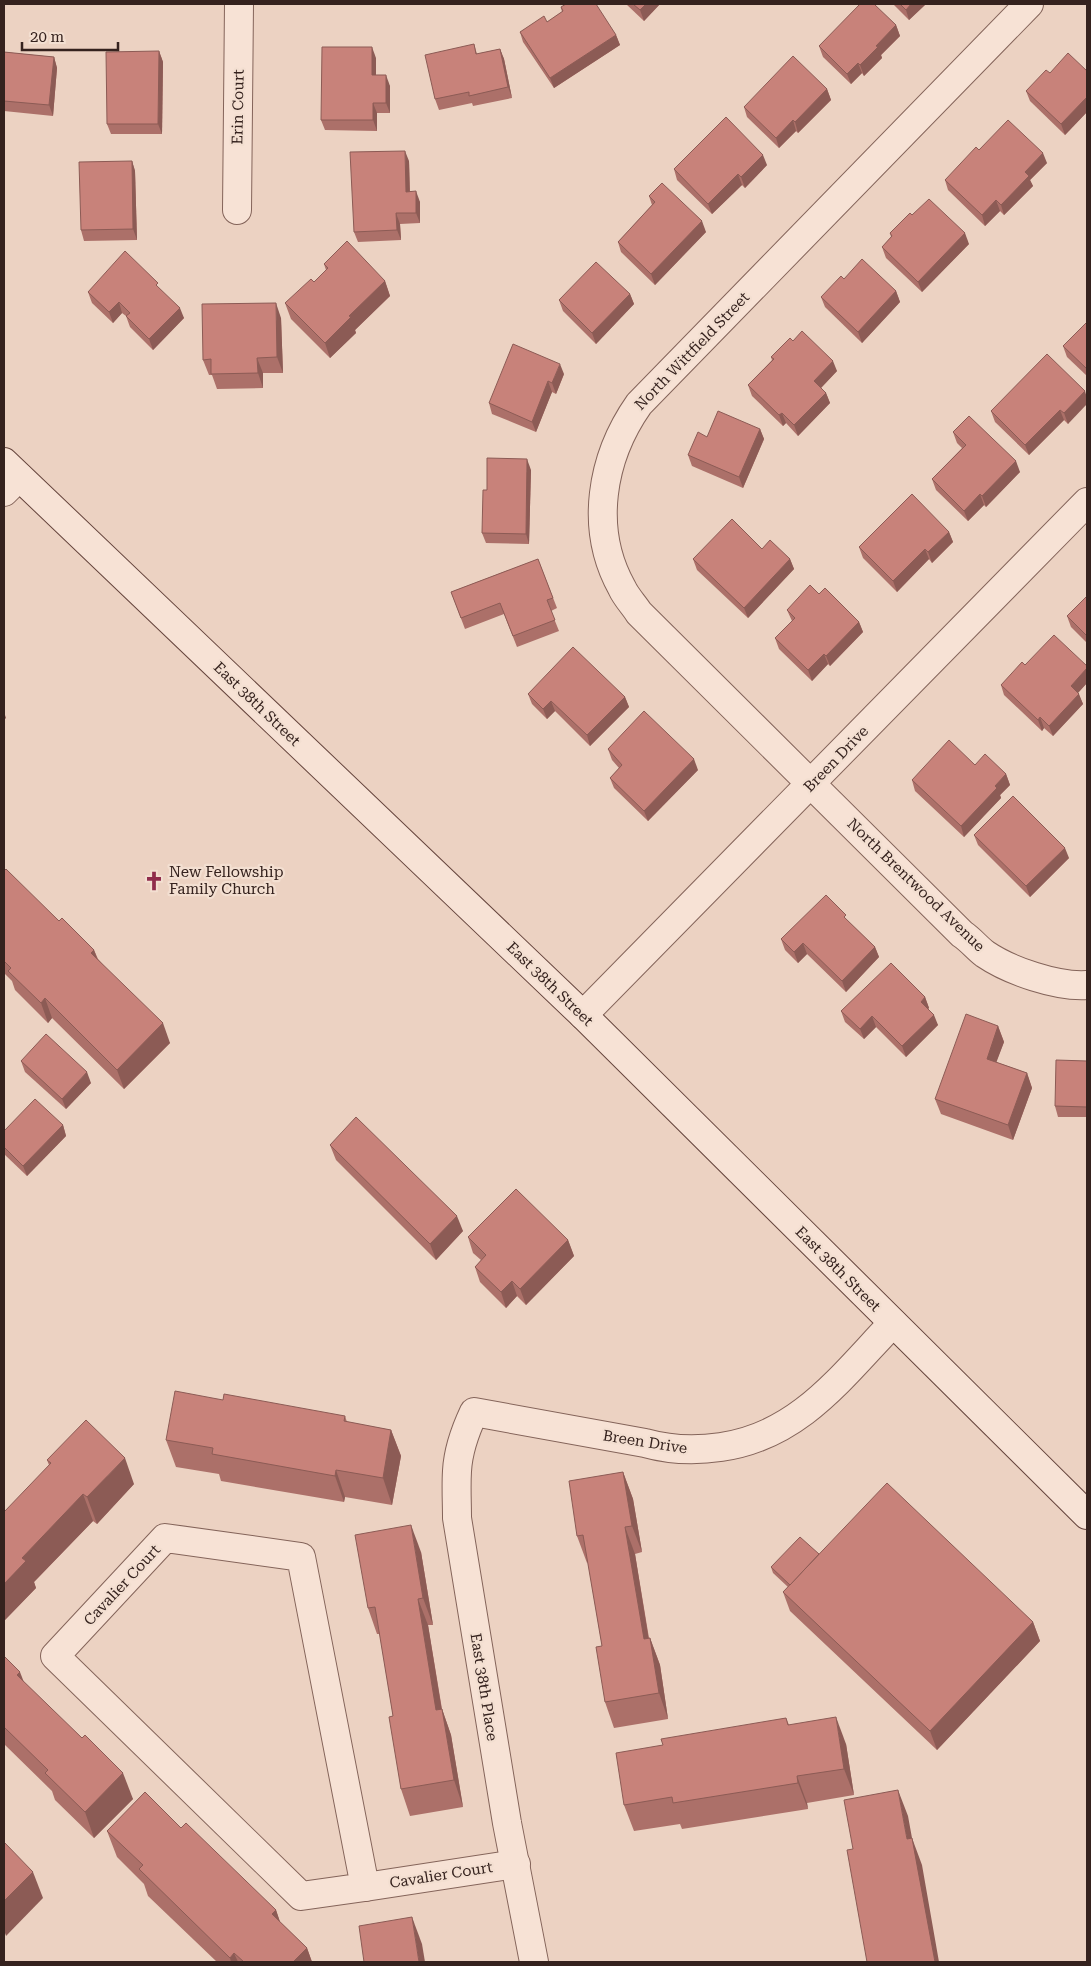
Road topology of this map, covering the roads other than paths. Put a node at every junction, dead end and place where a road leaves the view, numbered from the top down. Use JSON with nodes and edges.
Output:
{"nodes":[{"id":1,"x":239,"y":4,"type":"edge"},
{"id":2,"x":1029,"y":4,"type":"edge"},
{"id":3,"x":237,"y":210,"type":"dead end"},
{"id":4,"x":9,"y":477,"type":"edge"},
{"id":5,"x":1087,"y":502,"type":"edge"},
{"id":6,"x":812,"y":783,"type":"junction"},
{"id":7,"x":1087,"y":985,"type":"edge"},
{"id":8,"x":583,"y":1015,"type":"junction"},
{"id":9,"x":893,"y":1323,"type":"junction"},
{"id":10,"x":474,"y":1412,"type":"joint"},
{"id":11,"x":1087,"y":1515,"type":"edge"},
{"id":12,"x":516,"y":1864,"type":"junction"},
{"id":13,"x":365,"y":1887,"type":"junction"},
{"id":14,"x":534,"y":1962,"type":"edge"}],
"edges":[{"from":1,"to":3,"type":"street","name":"Erin Court"},
{"from":2,"to":6,"type":"street","name":"North Wittfield Street"},
{"from":4,"to":8,"type":"street","name":"East 38th Street"},
{"from":5,"to":6,"type":"street","name":"Breen Drive"},
{"from":6,"to":7,"type":"street","name":"North Brentwood Avenue"},
{"from":6,"to":8,"type":"street","name":"Breen Drive"},
{"from":8,"to":9,"type":"street","name":"East 38th Street"},
{"from":9,"to":10,"type":"street","name":"Breen Drive"},
{"from":9,"to":11,"type":"street","name":"East 38th Street"},
{"from":10,"to":12,"type":"street","name":"East 38th Place"},
{"from":12,"to":13,"type":"street","name":"Cavalier Court"},
{"from":12,"to":14,"type":"street","name":"East 38th Place"},
{"from":13,"to":13,"type":"street","name":"Cavalier Court"}]}
